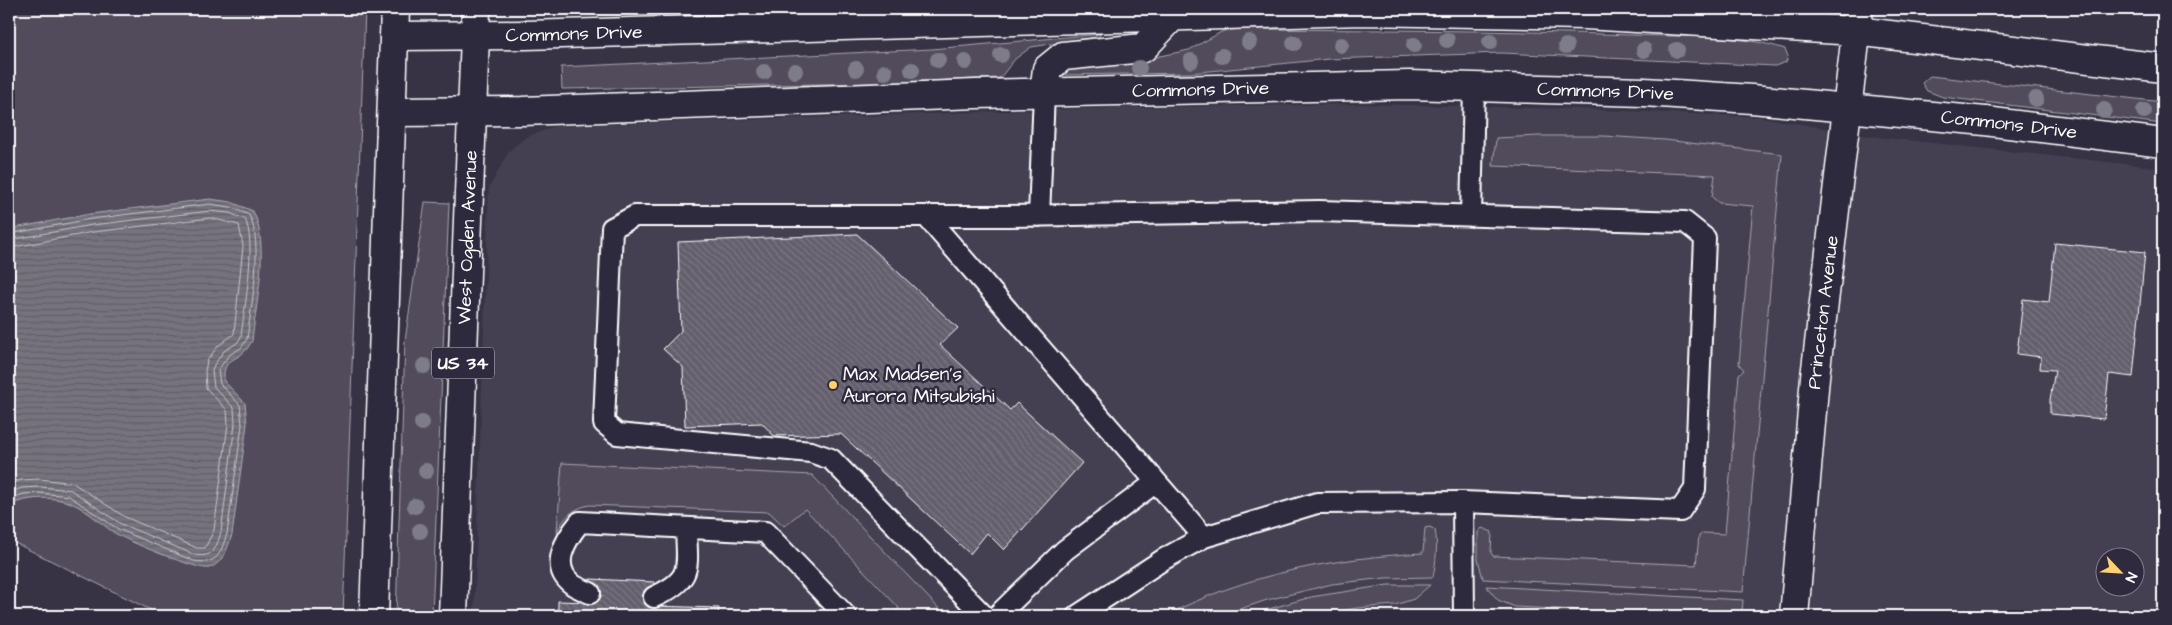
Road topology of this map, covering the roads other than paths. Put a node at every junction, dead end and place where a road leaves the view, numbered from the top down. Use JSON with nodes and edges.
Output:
{"nodes":[{"id":1,"x":395,"y":9,"type":"edge"},
{"id":2,"x":1174,"y":15,"type":"junction"},
{"id":3,"x":1858,"y":20,"type":"edge"},
{"id":4,"x":476,"y":22,"type":"edge"},
{"id":5,"x":394,"y":36,"type":"junction"},
{"id":6,"x":2163,"y":68,"type":"edge"},
{"id":7,"x":1474,"y":86,"type":"junction"},
{"id":8,"x":1044,"y":92,"type":"junction"},
{"id":9,"x":1847,"y":107,"type":"junction"},
{"id":10,"x":473,"y":111,"type":"junction"},
{"id":11,"x":392,"y":112,"type":"junction"},
{"id":12,"x":2163,"y":143,"type":"edge"},
{"id":13,"x":926,"y":216,"type":"junction"},
{"id":14,"x":1039,"y":216,"type":"junction"},
{"id":15,"x":1471,"y":216,"type":"junction"},
{"id":16,"x":1156,"y":482,"type":"junction"},
{"id":17,"x":1463,"y":502,"type":"junction"},
{"id":18,"x":686,"y":528,"type":"junction"},
{"id":19,"x":1204,"y":537,"type":"junction"},
{"id":20,"x":590,"y":593,"type":"dead end"},
{"id":21,"x":654,"y":596,"type":"dead end"},
{"id":22,"x":834,"y":612,"type":"edge"},
{"id":23,"x":374,"y":616,"type":"edge"},
{"id":24,"x":453,"y":616,"type":"edge"},
{"id":25,"x":984,"y":616,"type":"edge"},
{"id":26,"x":997,"y":616,"type":"edge"},
{"id":27,"x":1077,"y":616,"type":"edge"},
{"id":28,"x":1464,"y":616,"type":"edge"},
{"id":29,"x":1794,"y":616,"type":"edge"}],
"edges":[{"from":1,"to":5,"type":"street"},
{"from":2,"to":3,"type":"street","name":"Commons Drive"},
{"from":2,"to":4,"type":"street","name":"Commons Drive"},
{"from":2,"to":8,"type":"street"},
{"from":3,"to":6,"type":"street","name":"Commons Drive"},
{"from":3,"to":9,"type":"street","name":"Princeton Avenue"},
{"from":4,"to":5,"type":"street","name":"Commons Drive"},
{"from":4,"to":10,"type":"street","name":"West Ogden Avenue","number":"US 34"},
{"from":5,"to":11,"type":"street"},
{"from":7,"to":8,"type":"street","name":"Commons Drive"},
{"from":7,"to":9,"type":"street","name":"Commons Drive"},
{"from":7,"to":15,"type":"lane"},
{"from":8,"to":10,"type":"street","name":"Commons Drive"},
{"from":8,"to":14,"type":"lane"},
{"from":9,"to":12,"type":"street","name":"Commons Drive"},
{"from":9,"to":29,"type":"street","name":"Princeton Avenue"},
{"from":10,"to":11,"type":"street","name":"Commons Drive"},
{"from":10,"to":24,"type":"street","name":"West Ogden Avenue","number":"US 34"},
{"from":11,"to":23,"type":"street"},
{"from":13,"to":14,"type":"lane"},
{"from":13,"to":16,"type":"lane"},
{"from":13,"to":25,"type":"lane"},
{"from":14,"to":15,"type":"lane"},
{"from":15,"to":17,"type":"lane"},
{"from":16,"to":19,"type":"lane"},
{"from":16,"to":26,"type":"lane"},
{"from":17,"to":19,"type":"lane"},
{"from":17,"to":28,"type":"lane"},
{"from":18,"to":20,"type":"lane"},
{"from":18,"to":21,"type":"lane"},
{"from":18,"to":22,"type":"lane"},
{"from":19,"to":27,"type":"lane"}]}
